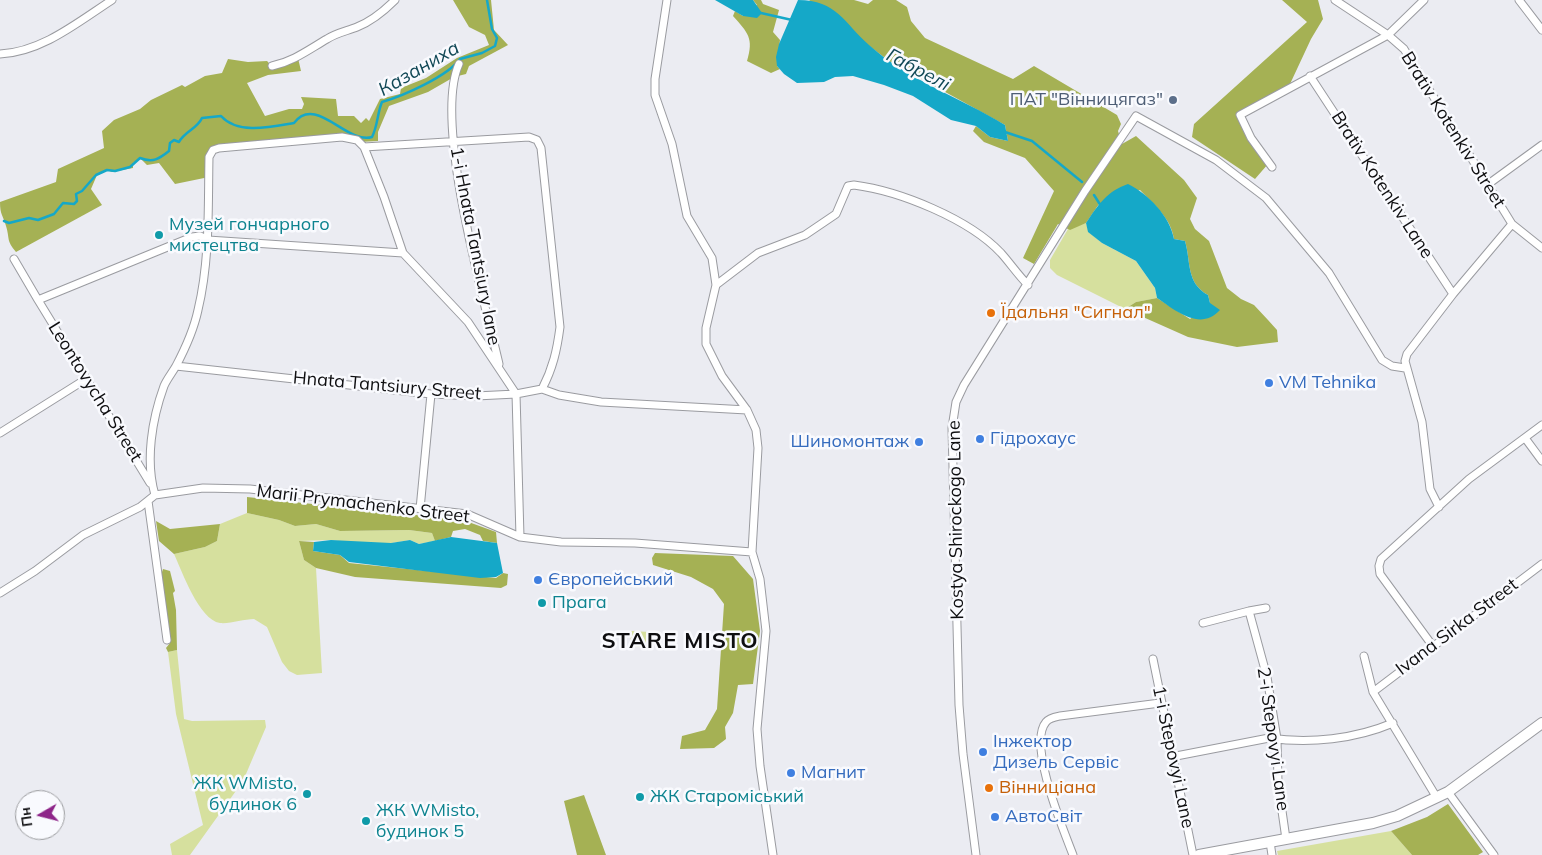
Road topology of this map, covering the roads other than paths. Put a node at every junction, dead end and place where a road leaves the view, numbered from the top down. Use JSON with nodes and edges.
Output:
{"nodes":[{"id":1,"x":112,"y":0,"type":"edge"},
{"id":2,"x":395,"y":0,"type":"edge"},
{"id":3,"x":667,"y":0,"type":"edge"},
{"id":4,"x":1336,"y":0,"type":"edge"},
{"id":5,"x":1424,"y":0,"type":"edge"},
{"id":6,"x":1520,"y":0,"type":"edge"},
{"id":7,"x":1542,"y":30,"type":"edge"},
{"id":8,"x":1388,"y":36,"type":"junction"},
{"id":9,"x":0,"y":54,"type":"edge"},
{"id":10,"x":459,"y":64,"type":"dead end"},
{"id":11,"x":272,"y":66,"type":"dead end"},
{"id":12,"x":1310,"y":76,"type":"junction"},
{"id":13,"x":453,"y":143,"type":"junction"},
{"id":14,"x":1542,"y":145,"type":"edge"},
{"id":15,"x":364,"y":147,"type":"junction"},
{"id":16,"x":1272,"y":167,"type":"dead end"},
{"id":17,"x":1487,"y":185,"type":"junction"},
{"id":18,"x":1512,"y":224,"type":"junction"},
{"id":19,"x":208,"y":240,"type":"junction"},
{"id":20,"x":1542,"y":248,"type":"edge"},
{"id":21,"x":403,"y":252,"type":"junction"},
{"id":22,"x":14,"y":259,"type":"dead end"},
{"id":23,"x":716,"y":285,"type":"junction"},
{"id":24,"x":1028,"y":285,"type":"junction"},
{"id":25,"x":1453,"y":294,"type":"junction"},
{"id":26,"x":38,"y":300,"type":"junction"},
{"id":27,"x":176,"y":366,"type":"junction"},
{"id":28,"x":1405,"y":368,"type":"junction"},
{"id":29,"x":500,"y":369,"type":"junction"},
{"id":30,"x":86,"y":379,"type":"junction"},
{"id":31,"x":542,"y":389,"type":"junction"},
{"id":32,"x":431,"y":394,"type":"junction"},
{"id":33,"x":516,"y":394,"type":"junction"},
{"id":34,"x":747,"y":410,"type":"junction"},
{"id":35,"x":1542,"y":425,"type":"edge"},
{"id":36,"x":0,"y":433,"type":"edge"},
{"id":37,"x":1525,"y":438,"type":"junction"},
{"id":38,"x":1542,"y":461,"type":"edge"},
{"id":39,"x":152,"y":485,"type":"junction"},
{"id":40,"x":155,"y":495,"type":"junction"},
{"id":41,"x":148,"y":501,"type":"junction"},
{"id":42,"x":1439,"y":507,"type":"junction"},
{"id":43,"x":420,"y":509,"type":"junction"},
{"id":44,"x":520,"y":537,"type":"junction"},
{"id":45,"x":752,"y":552,"type":"junction"},
{"id":46,"x":1542,"y":564,"type":"edge"},
{"id":47,"x":0,"y":593,"type":"edge"},
{"id":48,"x":1266,"y":608,"type":"dead end"},
{"id":49,"x":1249,"y":611,"type":"junction"},
{"id":50,"x":1203,"y":623,"type":"dead end"},
{"id":51,"x":167,"y":640,"type":"dead end"},
{"id":52,"x":1432,"y":645,"type":"junction"},
{"id":53,"x":1364,"y":656,"type":"dead end"},
{"id":54,"x":1153,"y":659,"type":"dead end"},
{"id":55,"x":1373,"y":692,"type":"junction"},
{"id":56,"x":1160,"y":703,"type":"junction"},
{"id":57,"x":1393,"y":723,"type":"junction"},
{"id":58,"x":1542,"y":723,"type":"edge"},
{"id":59,"x":1276,"y":739,"type":"junction"},
{"id":60,"x":1171,"y":757,"type":"junction"},
{"id":61,"x":1448,"y":792,"type":"junction"},
{"id":62,"x":1437,"y":798,"type":"junction"},
{"id":63,"x":1286,"y":839,"type":"junction"},
{"id":64,"x":1270,"y":842,"type":"junction"},
{"id":65,"x":773,"y":855,"type":"edge"},
{"id":66,"x":976,"y":855,"type":"edge"},
{"id":67,"x":1073,"y":855,"type":"edge"},
{"id":68,"x":1193,"y":855,"type":"edge"},
{"id":69,"x":1198,"y":855,"type":"edge"},
{"id":70,"x":1272,"y":855,"type":"edge"},
{"id":71,"x":1494,"y":855,"type":"edge"}],
"edges":[{"from":1,"to":9,"type":"street"},
{"from":2,"to":11,"type":"street"},
{"from":3,"to":23,"type":"street"},
{"from":4,"to":8,"type":"street","name":"Brativ Kotenkiv Street"},
{"from":5,"to":8,"type":"street"},
{"from":6,"to":7,"type":"street"},
{"from":8,"to":12,"type":"street"},
{"from":8,"to":17,"type":"street","name":"Brativ Kotenkiv Street"},
{"from":10,"to":13,"type":"street","name":"1-i Hnata Tantsiury lane"},
{"from":12,"to":16,"type":"street"},
{"from":12,"to":25,"type":"street","name":"Brativ Kotenkiv Lane"},
{"from":13,"to":15,"type":"street"},
{"from":13,"to":29,"type":"street","name":"1-i Hnata Tantsiury lane"},
{"from":13,"to":31,"type":"street"},
{"from":14,"to":17,"type":"street"},
{"from":15,"to":19,"type":"street"},
{"from":15,"to":21,"type":"street"},
{"from":17,"to":18,"type":"street","name":"Brativ Kotenkiv Street"},
{"from":18,"to":20,"type":"street","name":"Brativ Kotenkiv Street"},
{"from":18,"to":25,"type":"street"},
{"from":19,"to":21,"type":"street"},
{"from":19,"to":26,"type":"street"},
{"from":19,"to":27,"type":"street"},
{"from":21,"to":29,"type":"street"},
{"from":22,"to":26,"type":"street","name":"Leontovycha Street"},
{"from":23,"to":24,"type":"street"},
{"from":23,"to":34,"type":"street"},
{"from":24,"to":28,"type":"street","name":"Kostya Shirockogo Lane"},
{"from":24,"to":66,"type":"street","name":"Kostya Shirockogo Lane"},
{"from":25,"to":28,"type":"street"},
{"from":26,"to":30,"type":"street","name":"Leontovycha Street"},
{"from":27,"to":32,"type":"street","name":"Hnata Tantsiury Street"},
{"from":27,"to":39,"type":"street"},
{"from":28,"to":42,"type":"street"},
{"from":29,"to":33,"type":"street"},
{"from":30,"to":36,"type":"street"},
{"from":30,"to":39,"type":"street","name":"Leontovycha Street"},
{"from":31,"to":33,"type":"street","name":"Hnata Tantsiury Street"},
{"from":31,"to":34,"type":"street","name":"Hnata Tantsiury Street"},
{"from":32,"to":33,"type":"street","name":"Hnata Tantsiury Street"},
{"from":32,"to":43,"type":"street"},
{"from":33,"to":44,"type":"street"},
{"from":34,"to":45,"type":"street"},
{"from":35,"to":37,"type":"street"},
{"from":37,"to":38,"type":"street"},
{"from":37,"to":42,"type":"street"},
{"from":39,"to":40,"type":"street"},
{"from":40,"to":41,"type":"street"},
{"from":40,"to":43,"type":"street","name":"Marii Prymachenko Street"},
{"from":41,"to":47,"type":"street"},
{"from":41,"to":51,"type":"street"},
{"from":42,"to":52,"type":"street"},
{"from":43,"to":44,"type":"street","name":"Marii Prymachenko Street"},
{"from":44,"to":45,"type":"street","name":"Marii Prymachenko Street"},
{"from":45,"to":65,"type":"street"},
{"from":46,"to":52,"type":"street","name":"Ivana Sirka Street"},
{"from":48,"to":49,"type":"street"},
{"from":49,"to":50,"type":"street"},
{"from":49,"to":59,"type":"street","name":"2-i Stepovyi Lane"},
{"from":52,"to":55,"type":"street","name":"Ivana Sirka Street"},
{"from":53,"to":55,"type":"street"},
{"from":54,"to":56,"type":"street","name":"1-i Stepovyi Lane"},
{"from":55,"to":57,"type":"street"},
{"from":56,"to":60,"type":"street","name":"1-i Stepovyi Lane"},
{"from":56,"to":67,"type":"street"},
{"from":57,"to":59,"type":"street"},
{"from":57,"to":62,"type":"street"},
{"from":58,"to":61,"type":"main road"},
{"from":59,"to":60,"type":"street"},
{"from":59,"to":63,"type":"street","name":"2-i Stepovyi Lane"},
{"from":60,"to":68,"type":"street","name":"1-i Stepovyi Lane"},
{"from":61,"to":62,"type":"main road"},
{"from":61,"to":71,"type":"street"},
{"from":62,"to":63,"type":"main road"},
{"from":63,"to":64,"type":"main road"},
{"from":64,"to":69,"type":"main road"},
{"from":64,"to":70,"type":"street"}]}
